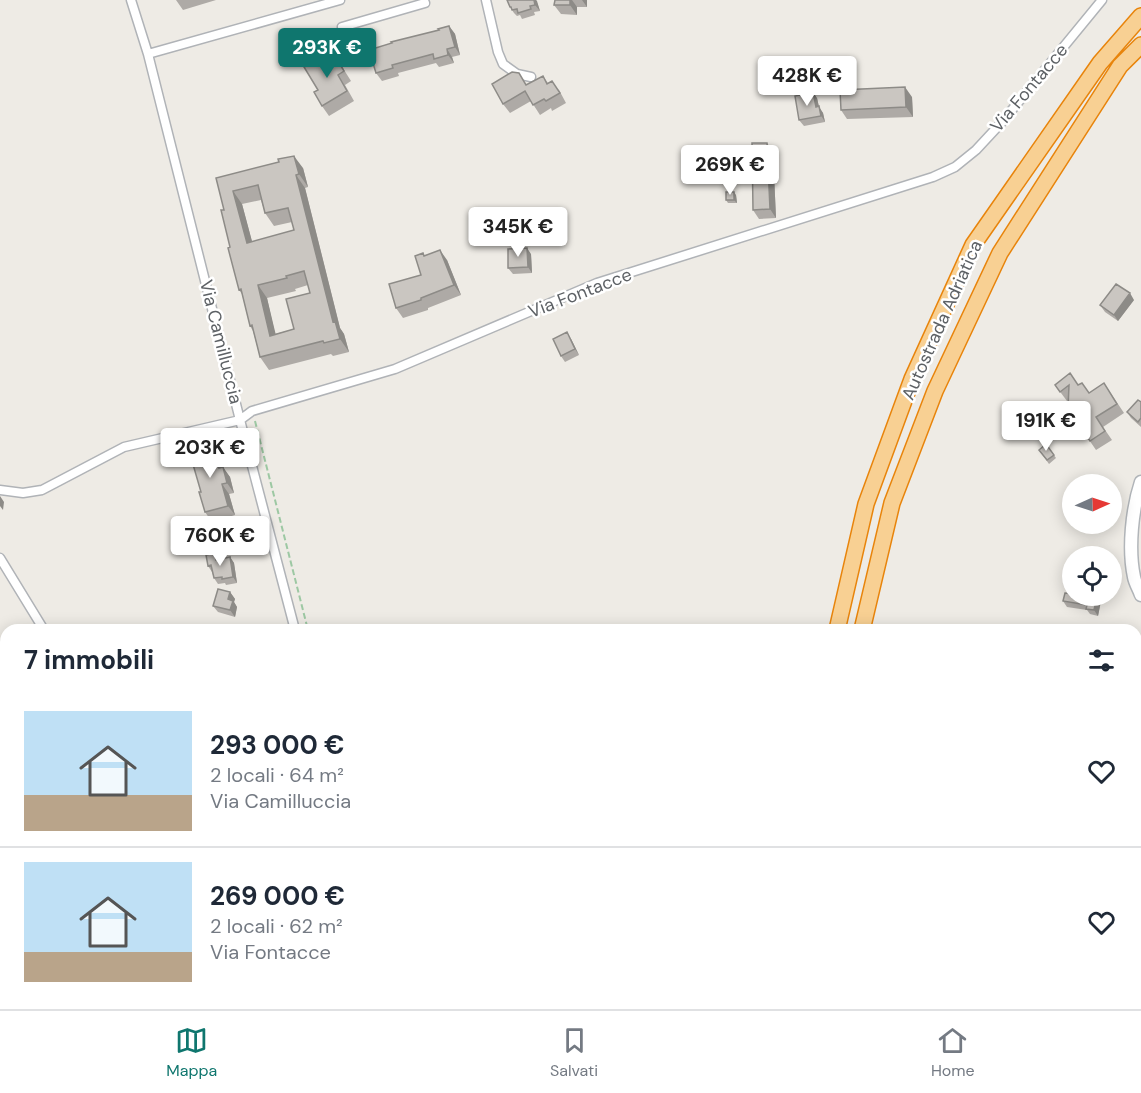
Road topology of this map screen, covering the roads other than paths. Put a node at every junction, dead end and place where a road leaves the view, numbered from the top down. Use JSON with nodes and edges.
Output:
{"nodes":[{"id":1,"x":131,"y":0,"type":"edge"},
{"id":2,"x":340,"y":0,"type":"edge"},
{"id":3,"x":436,"y":0,"type":"edge"},
{"id":4,"x":486,"y":0,"type":"edge"},
{"id":5,"x":1102,"y":0,"type":"edge"},
{"id":6,"x":425,"y":2,"type":"edge"},
{"id":7,"x":1141,"y":16,"type":"edge"},
{"id":8,"x":342,"y":27,"type":"dead end"},
{"id":9,"x":1141,"y":45,"type":"edge"},
{"id":10,"x":148,"y":54,"type":"junction"},
{"id":11,"x":531,"y":77,"type":"dead end"},
{"id":12,"x":240,"y":420,"type":"junction"},
{"id":13,"x":1141,"y":482,"type":"edge"},
{"id":14,"x":0,"y":490,"type":"edge"},
{"id":15,"x":0,"y":558,"type":"edge"},
{"id":16,"x":1141,"y":595,"type":"edge"},
{"id":17,"x":40,"y":624,"type":"edge"},
{"id":18,"x":293,"y":624,"type":"edge"},
{"id":19,"x":838,"y":624,"type":"edge"},
{"id":20,"x":863,"y":624,"type":"edge"}],
"edges":[{"from":1,"to":10,"type":"street","name":"Via Camilluccia"},
{"from":2,"to":10,"type":"street"},
{"from":3,"to":6,"type":"street"},
{"from":4,"to":11,"type":"street"},
{"from":5,"to":12,"type":"street","name":"Via Fontacce"},
{"from":6,"to":8,"type":"street"},
{"from":7,"to":19,"type":"highway","name":"Autostrada Adriatica"},
{"from":9,"to":20,"type":"highway","name":"Autostrada Adriatica"},
{"from":10,"to":12,"type":"street","name":"Via Camilluccia"},
{"from":12,"to":14,"type":"street","name":"Via Fontacce"},
{"from":12,"to":18,"type":"street","name":"Via Camilluccia"},
{"from":13,"to":16,"type":"street"},
{"from":15,"to":17,"type":"street"}]}
